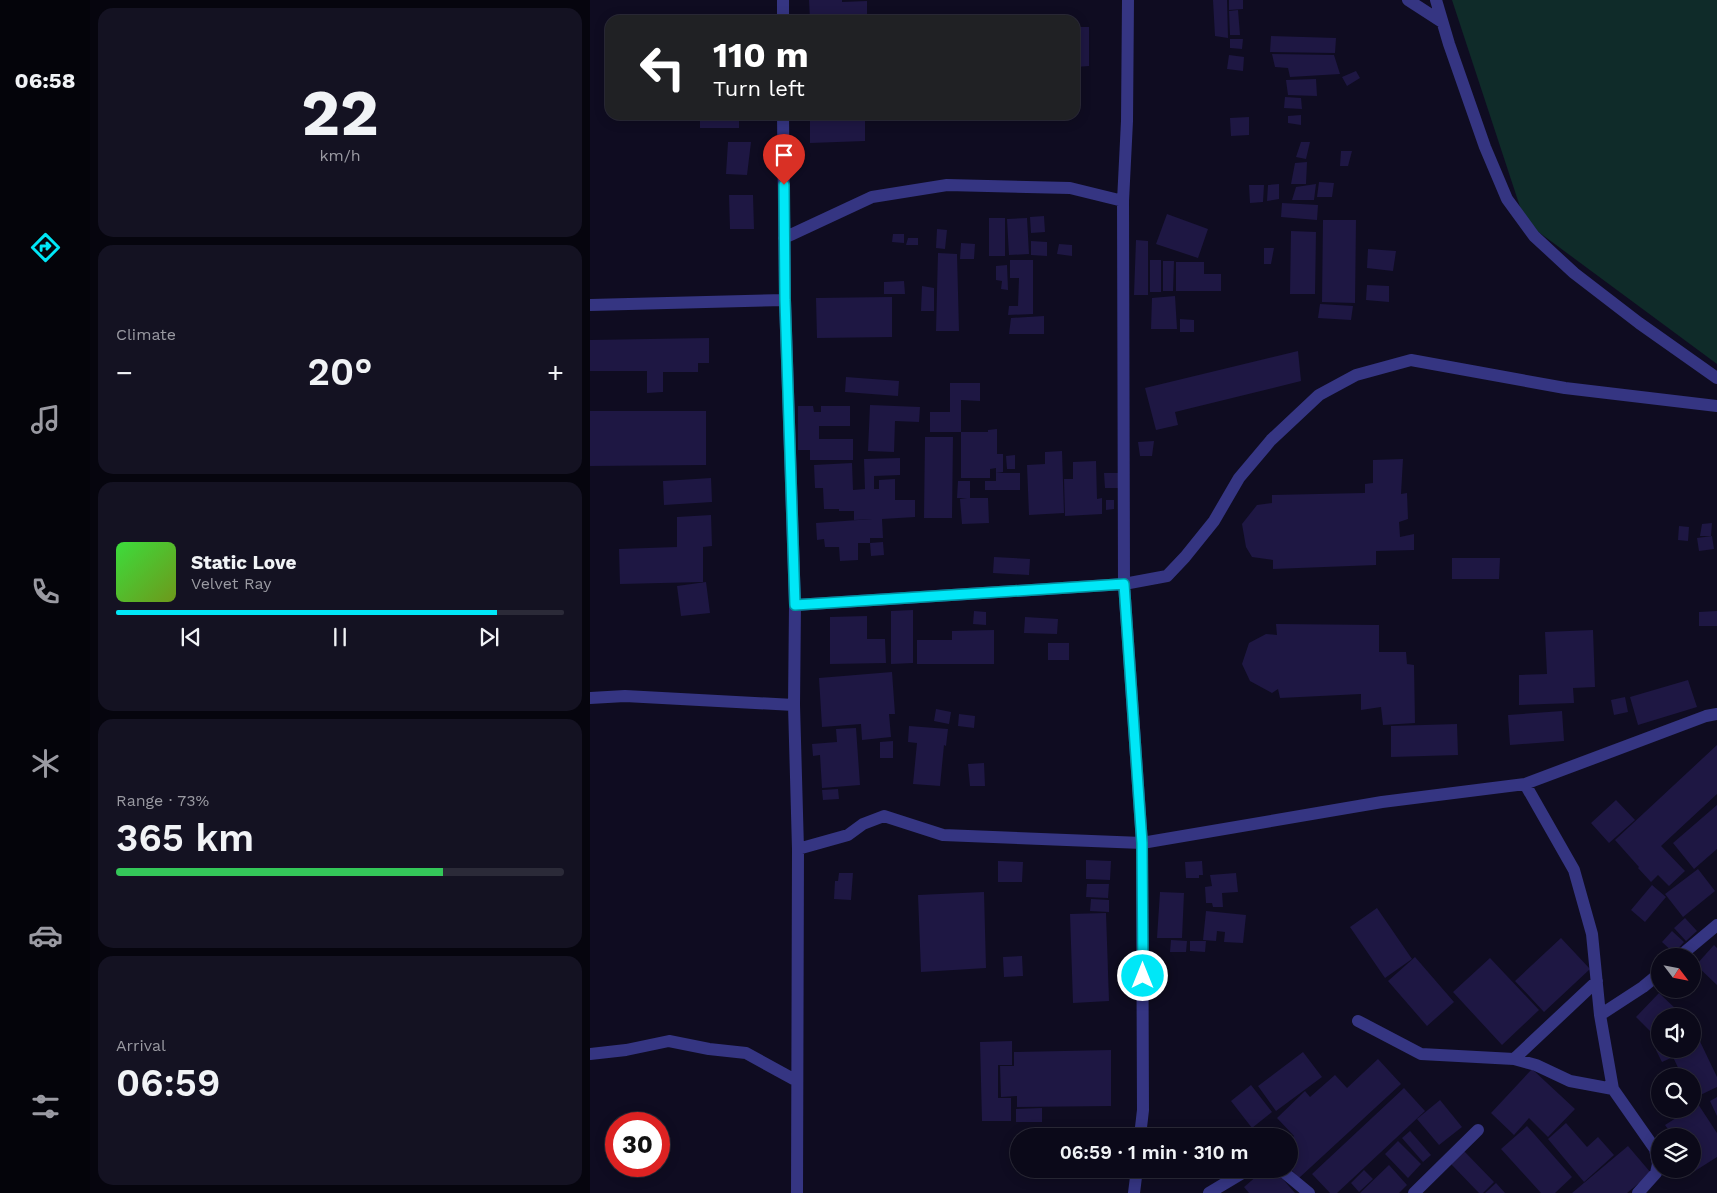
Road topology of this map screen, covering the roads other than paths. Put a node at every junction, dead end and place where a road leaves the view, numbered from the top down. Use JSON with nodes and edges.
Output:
{"nodes":[{"id":1,"x":783,"y":0,"type":"edge"},
{"id":2,"x":1128,"y":0,"type":"edge"},
{"id":3,"x":1408,"y":0,"type":"edge"},
{"id":4,"x":1436,"y":0,"type":"edge"},
{"id":5,"x":783,"y":15,"type":"edge"},
{"id":6,"x":1442,"y":22,"type":"junction"},
{"id":7,"x":783,"y":120,"type":"edge"},
{"id":8,"x":1124,"y":201,"type":"junction"},
{"id":9,"x":784,"y":238,"type":"junction"},
{"id":10,"x":785,"y":300,"type":"junction"},
{"id":11,"x":590,"y":305,"type":"edge"},
{"id":12,"x":1717,"y":378,"type":"edge"},
{"id":13,"x":1717,"y":406,"type":"edge"},
{"id":14,"x":1124,"y":584,"type":"junction"},
{"id":15,"x":795,"y":605,"type":"junction"},
{"id":16,"x":590,"y":698,"type":"edge"},
{"id":17,"x":794,"y":704,"type":"junction"},
{"id":18,"x":1717,"y":714,"type":"edge"},
{"id":19,"x":1525,"y":784,"type":"junction"},
{"id":20,"x":1142,"y":843,"type":"junction"},
{"id":21,"x":798,"y":850,"type":"junction"},
{"id":22,"x":1717,"y":925,"type":"edge"},
{"id":23,"x":1690,"y":948,"type":"edge"},
{"id":24,"x":1651,"y":980,"type":"edge"},
{"id":25,"x":1597,"y":981,"type":"junction"},
{"id":26,"x":1600,"y":1015,"type":"junction"},
{"id":27,"x":1358,"y":1021,"type":"dead end"},
{"id":28,"x":590,"y":1054,"type":"edge"},
{"id":29,"x":1514,"y":1059,"type":"junction"},
{"id":30,"x":797,"y":1081,"type":"junction"},
{"id":31,"x":1613,"y":1089,"type":"junction"},
{"id":32,"x":1141,"y":1128,"type":"edge"},
{"id":33,"x":1478,"y":1130,"type":"dead end"},
{"id":34,"x":1135,"y":1178,"type":"edge"},
{"id":35,"x":1234,"y":1178,"type":"edge"},
{"id":36,"x":1291,"y":1178,"type":"edge"},
{"id":37,"x":797,"y":1193,"type":"edge"},
{"id":38,"x":1134,"y":1193,"type":"edge"},
{"id":39,"x":1209,"y":1193,"type":"edge"},
{"id":40,"x":1309,"y":1193,"type":"edge"},
{"id":41,"x":1414,"y":1193,"type":"edge"},
{"id":42,"x":1638,"y":1193,"type":"edge"}],
"edges":[{"from":1,"to":5,"type":"street"},
{"from":2,"to":8,"type":"street"},
{"from":3,"to":6,"type":"street"},
{"from":4,"to":6,"type":"street"},
{"from":6,"to":12,"type":"street"},
{"from":7,"to":9,"type":"street"},
{"from":8,"to":9,"type":"street"},
{"from":8,"to":14,"type":"street"},
{"from":9,"to":10,"type":"street"},
{"from":10,"to":11,"type":"street"},
{"from":10,"to":15,"type":"street"},
{"from":13,"to":14,"type":"street"},
{"from":14,"to":15,"type":"street"},
{"from":14,"to":20,"type":"street"},
{"from":15,"to":17,"type":"street"},
{"from":16,"to":17,"type":"street"},
{"from":17,"to":21,"type":"street"},
{"from":18,"to":19,"type":"street"},
{"from":19,"to":20,"type":"street"},
{"from":19,"to":25,"type":"street"},
{"from":20,"to":21,"type":"street"},
{"from":20,"to":32,"type":"street"},
{"from":21,"to":30,"type":"street"},
{"from":22,"to":23,"type":"street"},
{"from":24,"to":26,"type":"street"},
{"from":25,"to":26,"type":"street"},
{"from":25,"to":29,"type":"street"},
{"from":26,"to":31,"type":"street"},
{"from":27,"to":29,"type":"street"},
{"from":28,"to":30,"type":"street"},
{"from":29,"to":31,"type":"street"},
{"from":30,"to":37,"type":"street"},
{"from":31,"to":42,"type":"street"},
{"from":33,"to":41,"type":"street"},
{"from":34,"to":38,"type":"street"},
{"from":35,"to":39,"type":"street"},
{"from":36,"to":40,"type":"street"}]}
